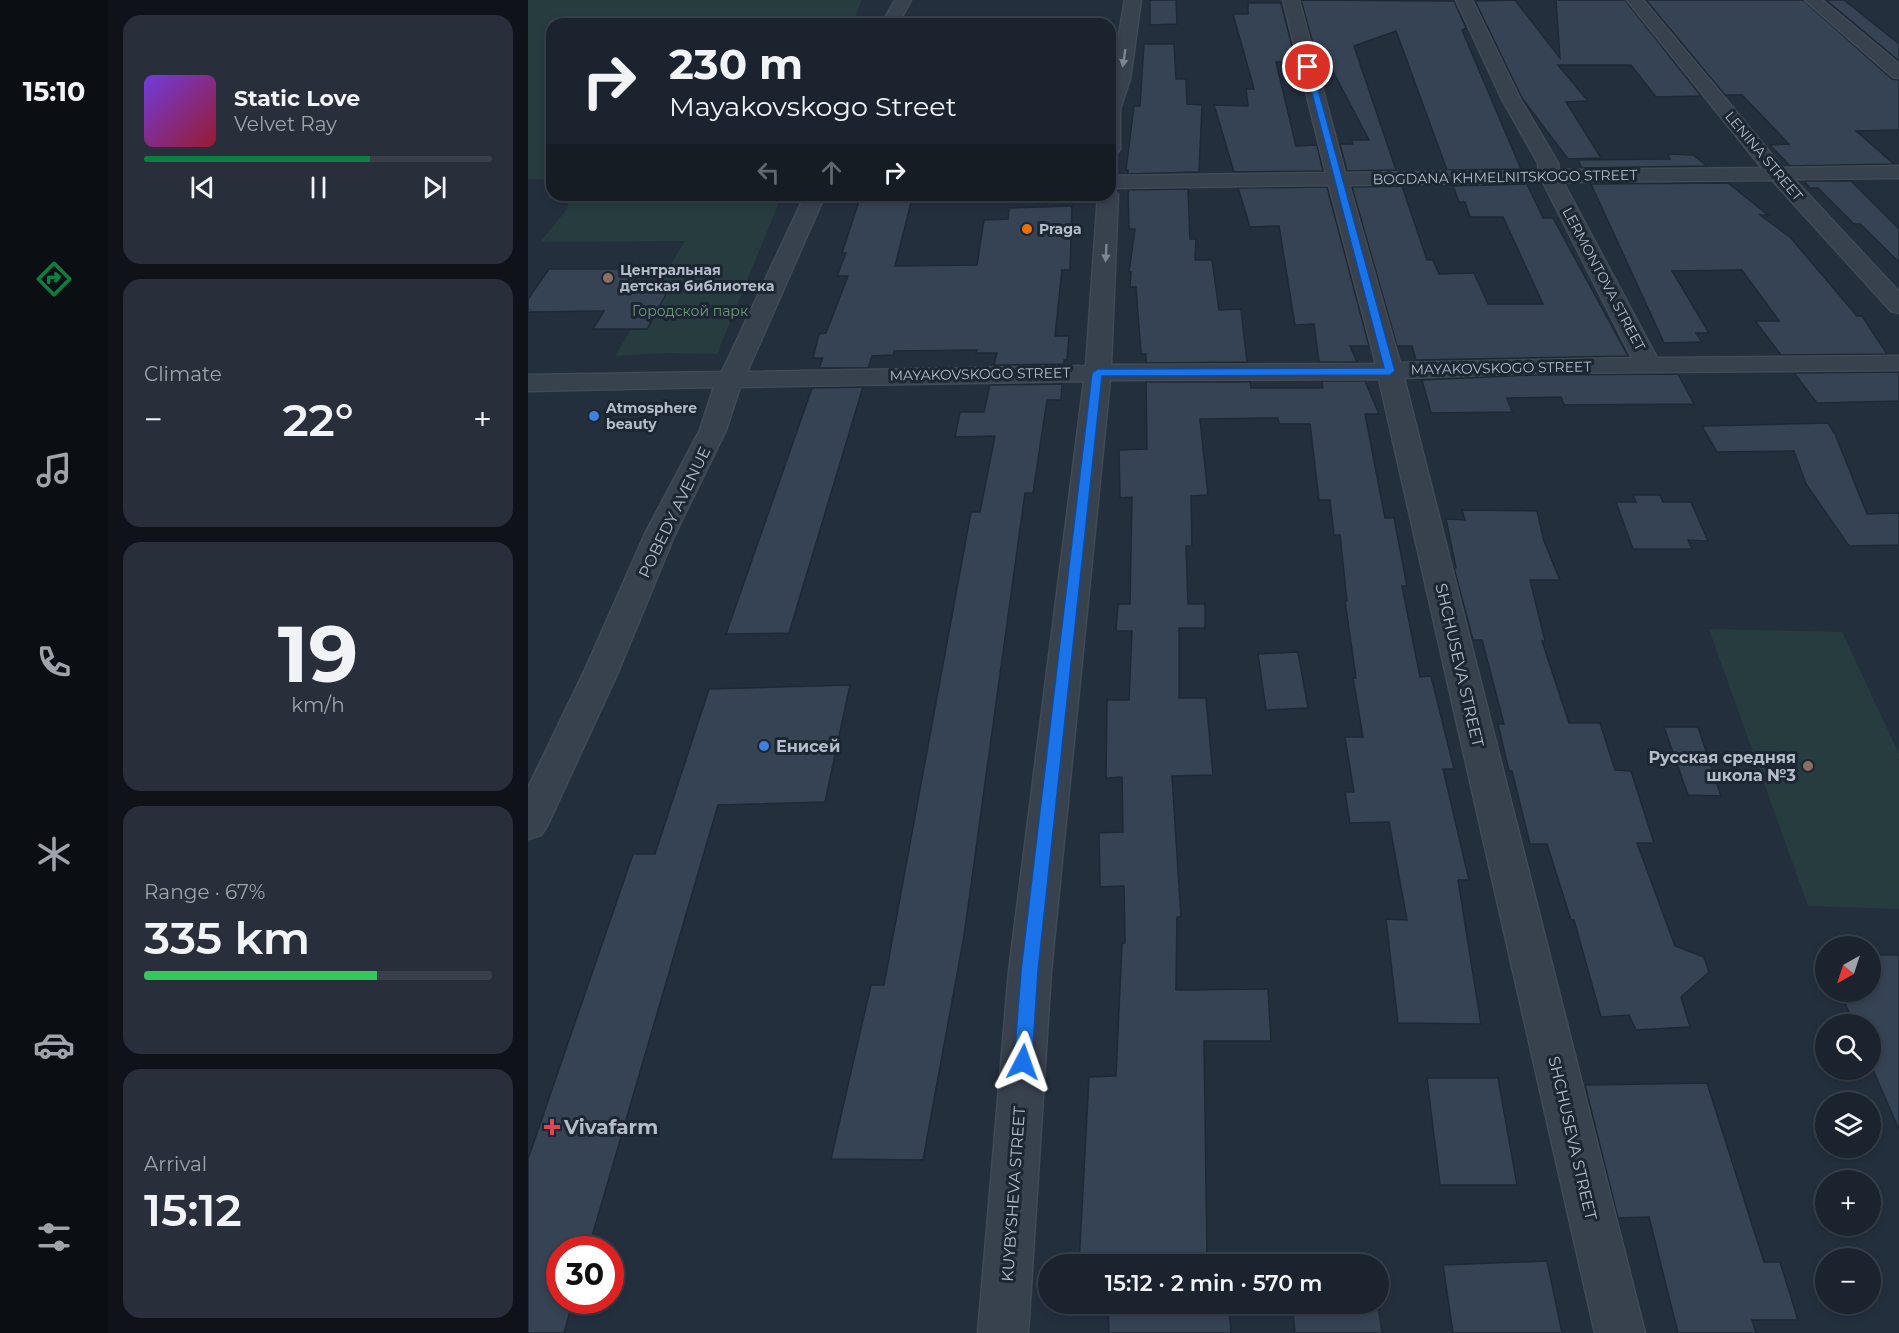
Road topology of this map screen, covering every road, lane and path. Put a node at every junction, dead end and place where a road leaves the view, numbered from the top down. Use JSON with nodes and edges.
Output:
{"nodes":[{"id":1,"x":903,"y":0,"type":"edge"},
{"id":2,"x":1133,"y":0,"type":"edge"},
{"id":3,"x":1291,"y":0,"type":"edge"},
{"id":4,"x":1464,"y":0,"type":"edge"},
{"id":5,"x":1635,"y":0,"type":"edge"},
{"id":6,"x":1813,"y":0,"type":"edge"},
{"id":7,"x":893,"y":18,"type":"edge"},
{"id":8,"x":1899,"y":73,"type":"edge"},
{"id":9,"x":1116,"y":94,"type":"edge"},
{"id":10,"x":1899,"y":172,"type":"edge"},
{"id":11,"x":1777,"y":173,"type":"junction"},
{"id":12,"x":1550,"y":177,"type":"junction"},
{"id":13,"x":1337,"y":179,"type":"junction"},
{"id":14,"x":1116,"y":182,"type":"edge"},
{"id":15,"x":812,"y":201,"type":"edge"},
{"id":16,"x":1108,"y":201,"type":"edge"},
{"id":17,"x":1899,"y":306,"type":"edge"},
{"id":18,"x":1899,"y":363,"type":"edge"},
{"id":19,"x":1649,"y":366,"type":"junction"},
{"id":20,"x":1390,"y":371,"type":"junction"},
{"id":21,"x":1098,"y":373,"type":"junction"},
{"id":22,"x":730,"y":380,"type":"junction"},
{"id":23,"x":528,"y":383,"type":"edge"},
{"id":24,"x":528,"y":826,"type":"edge"},
{"id":25,"x":1003,"y":1333,"type":"edge"},
{"id":26,"x":1620,"y":1333,"type":"edge"}],
"edges":[{"from":1,"to":7,"type":"street"},
{"from":2,"to":9,"type":"street","one_way":true},
{"from":3,"to":13,"type":"street","name":"SHCHUSEVA STREET"},
{"from":4,"to":12,"type":"street","name":"LERMONTOVA STREET"},
{"from":5,"to":11,"type":"street","name":"LENINA STREET"},
{"from":6,"to":8,"type":"street"},
{"from":10,"to":11,"type":"street","name":"BOGDANA KHMELNITSKOGO STREET"},
{"from":11,"to":12,"type":"street","name":"BOGDANA KHMELNITSKOGO STREET"},
{"from":11,"to":17,"type":"street","name":"LENINA STREET"},
{"from":12,"to":13,"type":"street","name":"BOGDANA KHMELNITSKOGO STREET"},
{"from":12,"to":19,"type":"street","name":"LERMONTOVA STREET"},
{"from":13,"to":14,"type":"street","name":"BOGDANA KHMELNITSKOGO STREET"},
{"from":13,"to":20,"type":"street","name":"SHCHUSEVA STREET"},
{"from":15,"to":22,"type":"street","name":"POBEDY AVENUE"},
{"from":16,"to":21,"type":"street","name":"KUYBYSHEVA STREET","one_way":true},
{"from":18,"to":19,"type":"street","name":"MAYAKOVSKOGO STREET"},
{"from":19,"to":20,"type":"street","name":"MAYAKOVSKOGO STREET"},
{"from":20,"to":21,"type":"street","name":"MAYAKOVSKOGO STREET"},
{"from":20,"to":26,"type":"street","name":"SHCHUSEVA STREET"},
{"from":21,"to":22,"type":"street","name":"MAYAKOVSKOGO STREET"},
{"from":21,"to":25,"type":"street","name":"KUYBYSHEVA STREET"},
{"from":22,"to":23,"type":"street","name":"MAYAKOVSKOGO STREET"},
{"from":22,"to":24,"type":"street","name":"POBEDY AVENUE"}]}
